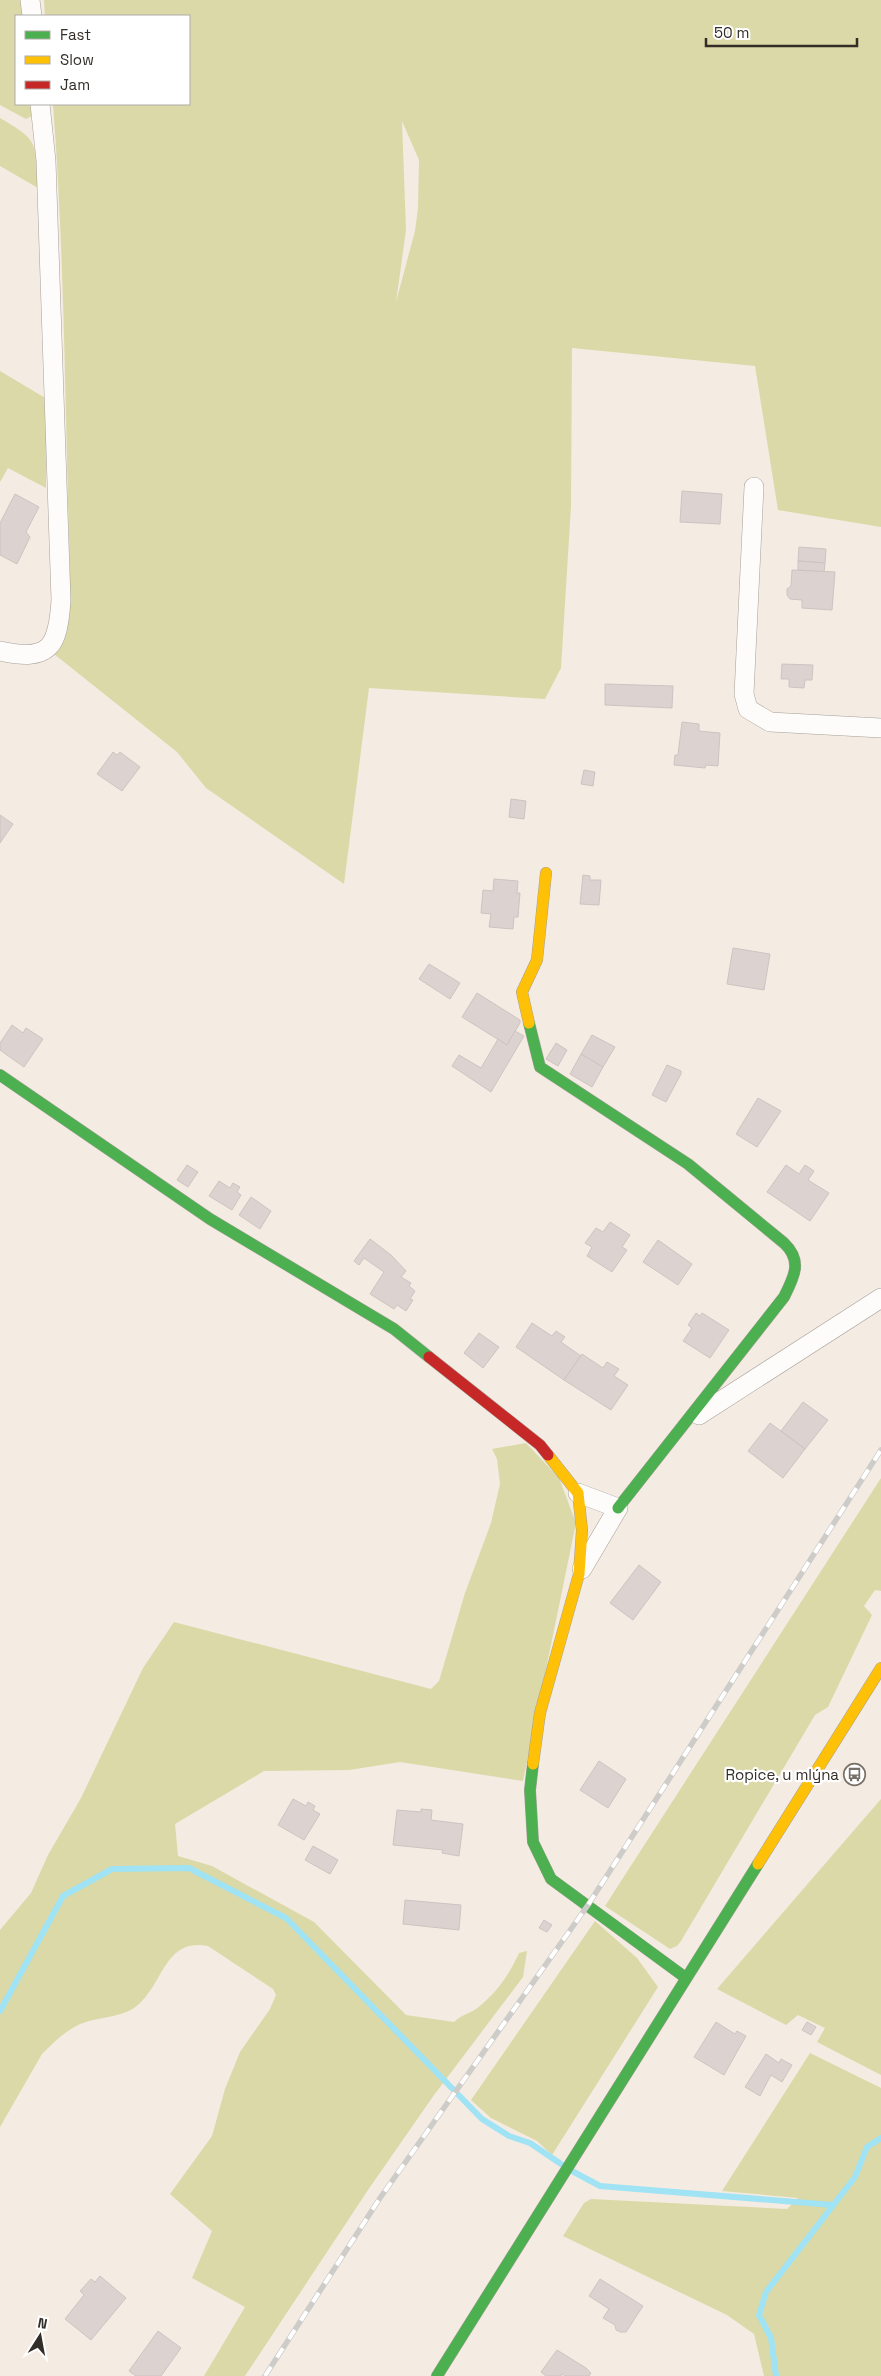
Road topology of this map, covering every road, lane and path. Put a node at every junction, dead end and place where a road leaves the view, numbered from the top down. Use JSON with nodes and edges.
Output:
{"nodes":[{"id":1,"x":30,"y":0,"type":"edge"},
{"id":2,"x":32,"y":15,"type":"edge"},
{"id":3,"x":40,"y":105,"type":"edge"},
{"id":4,"x":754,"y":487,"type":"dead end"},
{"id":5,"x":0,"y":651,"type":"edge"},
{"id":6,"x":881,"y":728,"type":"edge"},
{"id":7,"x":546,"y":872,"type":"dead end"},
{"id":8,"x":0,"y":1075,"type":"edge"},
{"id":9,"x":881,"y":1298,"type":"edge"},
{"id":10,"x":687,"y":1422,"type":"junction"},
{"id":11,"x":578,"y":1493,"type":"junction"},
{"id":12,"x":618,"y":1508,"type":"junction"},
{"id":13,"x":579,"y":1574,"type":"junction"},
{"id":14,"x":881,"y":1668,"type":"edge"},
{"id":15,"x":686,"y":1978,"type":"junction"},
{"id":16,"x":437,"y":2376,"type":"edge"}],
"edges":[{"from":1,"to":2,"type":"street"},
{"from":3,"to":5,"type":"street"},
{"from":4,"to":6,"type":"street"},
{"from":7,"to":10,"type":"street"},
{"from":8,"to":11,"type":"street"},
{"from":9,"to":10,"type":"street"},
{"from":10,"to":12,"type":"street"},
{"from":11,"to":12,"type":"street"},
{"from":11,"to":13,"type":"street"},
{"from":12,"to":13,"type":"street"},
{"from":13,"to":15,"type":"street"},
{"from":14,"to":15,"type":"street"},
{"from":15,"to":16,"type":"street"}]}
